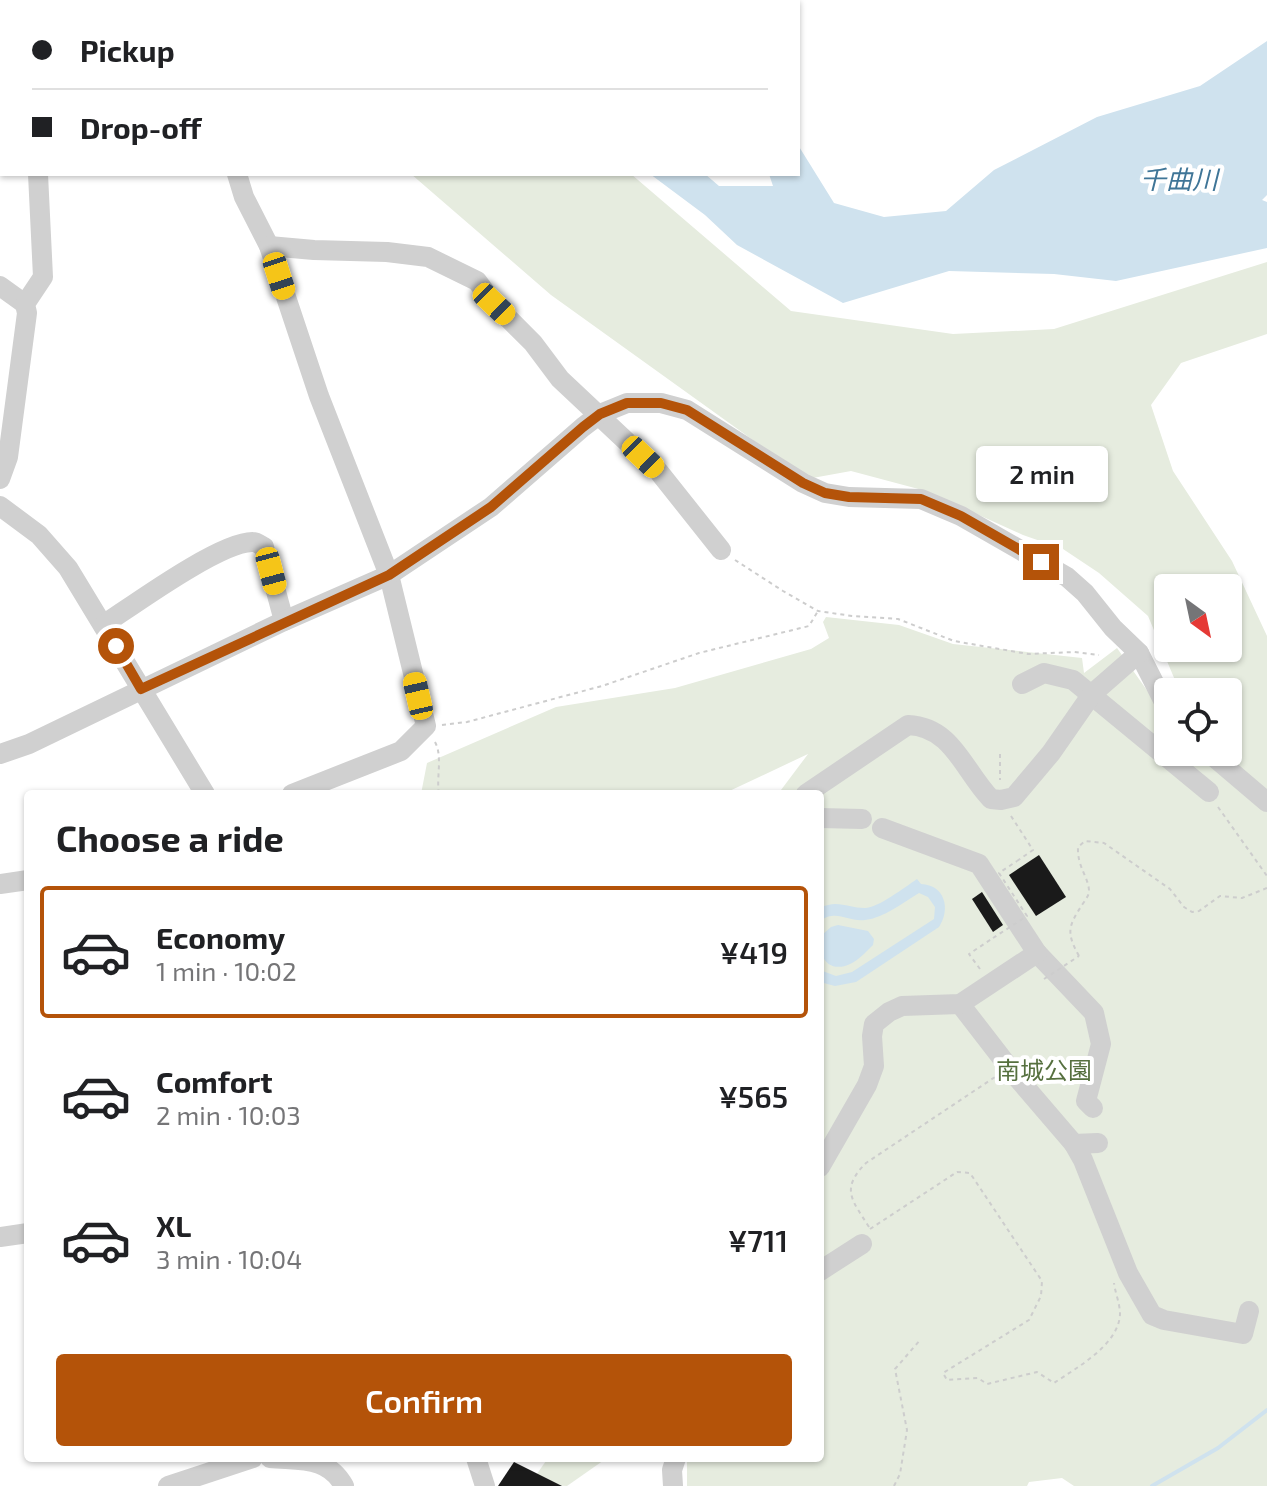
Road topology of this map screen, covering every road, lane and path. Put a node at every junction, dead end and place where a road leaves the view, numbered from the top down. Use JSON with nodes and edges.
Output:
{"nodes":[{"id":1,"x":38,"y":176,"type":"edge"},
{"id":2,"x":238,"y":176,"type":"edge"},
{"id":3,"x":269,"y":246,"type":"junction"},
{"id":4,"x":0,"y":286,"type":"edge"},
{"id":5,"x":25,"y":304,"type":"junction"},
{"id":6,"x":600,"y":414,"type":"junction"},
{"id":7,"x":0,"y":479,"type":"edge"},
{"id":8,"x":0,"y":506,"type":"edge"},
{"id":9,"x":721,"y":550,"type":"joint"},
{"id":10,"x":389,"y":575,"type":"junction"},
{"id":11,"x":818,"y":611,"type":"junction"},
{"id":12,"x":284,"y":621,"type":"junction"},
{"id":13,"x":103,"y":625,"type":"junction"},
{"id":14,"x":1139,"y":653,"type":"junction"},
{"id":15,"x":1099,"y":655,"type":"dead end"},
{"id":16,"x":1154,"y":682,"type":"edge"},
{"id":17,"x":1022,"y":684,"type":"dead end"},
{"id":18,"x":141,"y":689,"type":"junction"},
{"id":19,"x":1092,"y":694,"type":"junction"},
{"id":20,"x":426,"y":726,"type":"junction"},
{"id":21,"x":0,"y":754,"type":"edge"},
{"id":22,"x":1000,"y":754,"type":"dead end"},
{"id":23,"x":1225,"y":766,"type":"edge"},
{"id":24,"x":203,"y":790,"type":"edge"},
{"id":25,"x":302,"y":790,"type":"edge"},
{"id":26,"x":438,"y":790,"type":"edge"},
{"id":27,"x":812,"y":790,"type":"edge"},
{"id":28,"x":1209,"y":792,"type":"joint"},
{"id":29,"x":1267,"y":802,"type":"edge"},
{"id":30,"x":1006,"y":809,"type":"junction"},
{"id":31,"x":824,"y":818,"type":"edge"},
{"id":32,"x":862,"y":819,"type":"dead end"},
{"id":33,"x":882,"y":828,"type":"dead end"},
{"id":34,"x":1267,"y":876,"type":"edge"},
{"id":35,"x":24,"y":881,"type":"edge"},
{"id":36,"x":0,"y":884,"type":"edge"},
{"id":37,"x":1267,"y":888,"type":"edge"},
{"id":38,"x":1037,"y":953,"type":"junction"},
{"id":39,"x":1044,"y":979,"type":"dead end"},
{"id":40,"x":990,"y":984,"type":"junction"},
{"id":41,"x":960,"y":1004,"type":"junction"},
{"id":42,"x":996,"y":1076,"type":"dead end"},
{"id":43,"x":1093,"y":1108,"type":"dead end"},
{"id":44,"x":1098,"y":1143,"type":"dead end"},
{"id":45,"x":1074,"y":1144,"type":"junction"},
{"id":46,"x":824,"y":1160,"type":"edge"},
{"id":47,"x":24,"y":1234,"type":"edge"},
{"id":48,"x":0,"y":1237,"type":"edge"},
{"id":49,"x":862,"y":1244,"type":"dead end"},
{"id":50,"x":824,"y":1268,"type":"edge"},
{"id":51,"x":1117,"y":1297,"type":"dead end"},
{"id":52,"x":1249,"y":1311,"type":"dead end"},
{"id":53,"x":921,"y":1339,"type":"dead end"},
{"id":54,"x":242,"y":1462,"type":"edge"},
{"id":55,"x":312,"y":1462,"type":"edge"},
{"id":56,"x":477,"y":1462,"type":"edge"},
{"id":57,"x":675,"y":1462,"type":"edge"},
{"id":58,"x":215,"y":1472,"type":"edge"},
{"id":59,"x":168,"y":1486,"type":"edge"},
{"id":60,"x":344,"y":1486,"type":"edge"},
{"id":61,"x":485,"y":1486,"type":"edge"},
{"id":62,"x":673,"y":1486,"type":"edge"},
{"id":63,"x":894,"y":1486,"type":"edge"}],
"edges":[{"from":1,"to":5,"type":"street"},
{"from":2,"to":3,"type":"street"},
{"from":3,"to":6,"type":"street"},
{"from":3,"to":10,"type":"street"},
{"from":4,"to":5,"type":"street"},
{"from":5,"to":7,"type":"street"},
{"from":6,"to":9,"type":"street"},
{"from":6,"to":10,"type":"street"},
{"from":6,"to":14,"type":"street"},
{"from":8,"to":13,"type":"street"},
{"from":9,"to":11,"type":"path"},
{"from":10,"to":12,"type":"street"},
{"from":10,"to":20,"type":"street"},
{"from":11,"to":15,"type":"path"},
{"from":11,"to":20,"type":"path"},
{"from":12,"to":13,"type":"street"},
{"from":12,"to":18,"type":"street"},
{"from":13,"to":18,"type":"street"},
{"from":14,"to":16,"type":"street"},
{"from":14,"to":19,"type":"street"},
{"from":17,"to":19,"type":"street"},
{"from":18,"to":21,"type":"street"},
{"from":18,"to":24,"type":"street"},
{"from":19,"to":28,"type":"street"},
{"from":19,"to":30,"type":"street"},
{"from":20,"to":25,"type":"street"},
{"from":20,"to":26,"type":"path"},
{"from":22,"to":30,"type":"path"},
{"from":23,"to":29,"type":"street"},
{"from":27,"to":30,"type":"street"},
{"from":28,"to":34,"type":"path"},
{"from":30,"to":40,"type":"path","bridge":true},
{"from":31,"to":32,"type":"street"},
{"from":33,"to":38,"type":"street"},
{"from":35,"to":36,"type":"street"},
{"from":37,"to":39,"type":"path","bridge":true},
{"from":38,"to":40,"type":"street"},
{"from":38,"to":43,"type":"street"},
{"from":40,"to":41,"type":"street"},
{"from":41,"to":45,"type":"street"},
{"from":41,"to":46,"type":"street"},
{"from":42,"to":51,"type":"path"},
{"from":44,"to":45,"type":"street"},
{"from":45,"to":52,"type":"street"},
{"from":47,"to":48,"type":"street"},
{"from":49,"to":50,"type":"street"},
{"from":53,"to":63,"type":"path"},
{"from":54,"to":58,"type":"street"},
{"from":55,"to":60,"type":"street"},
{"from":56,"to":61,"type":"street"},
{"from":57,"to":62,"type":"street"},
{"from":58,"to":59,"type":"street"}]}
